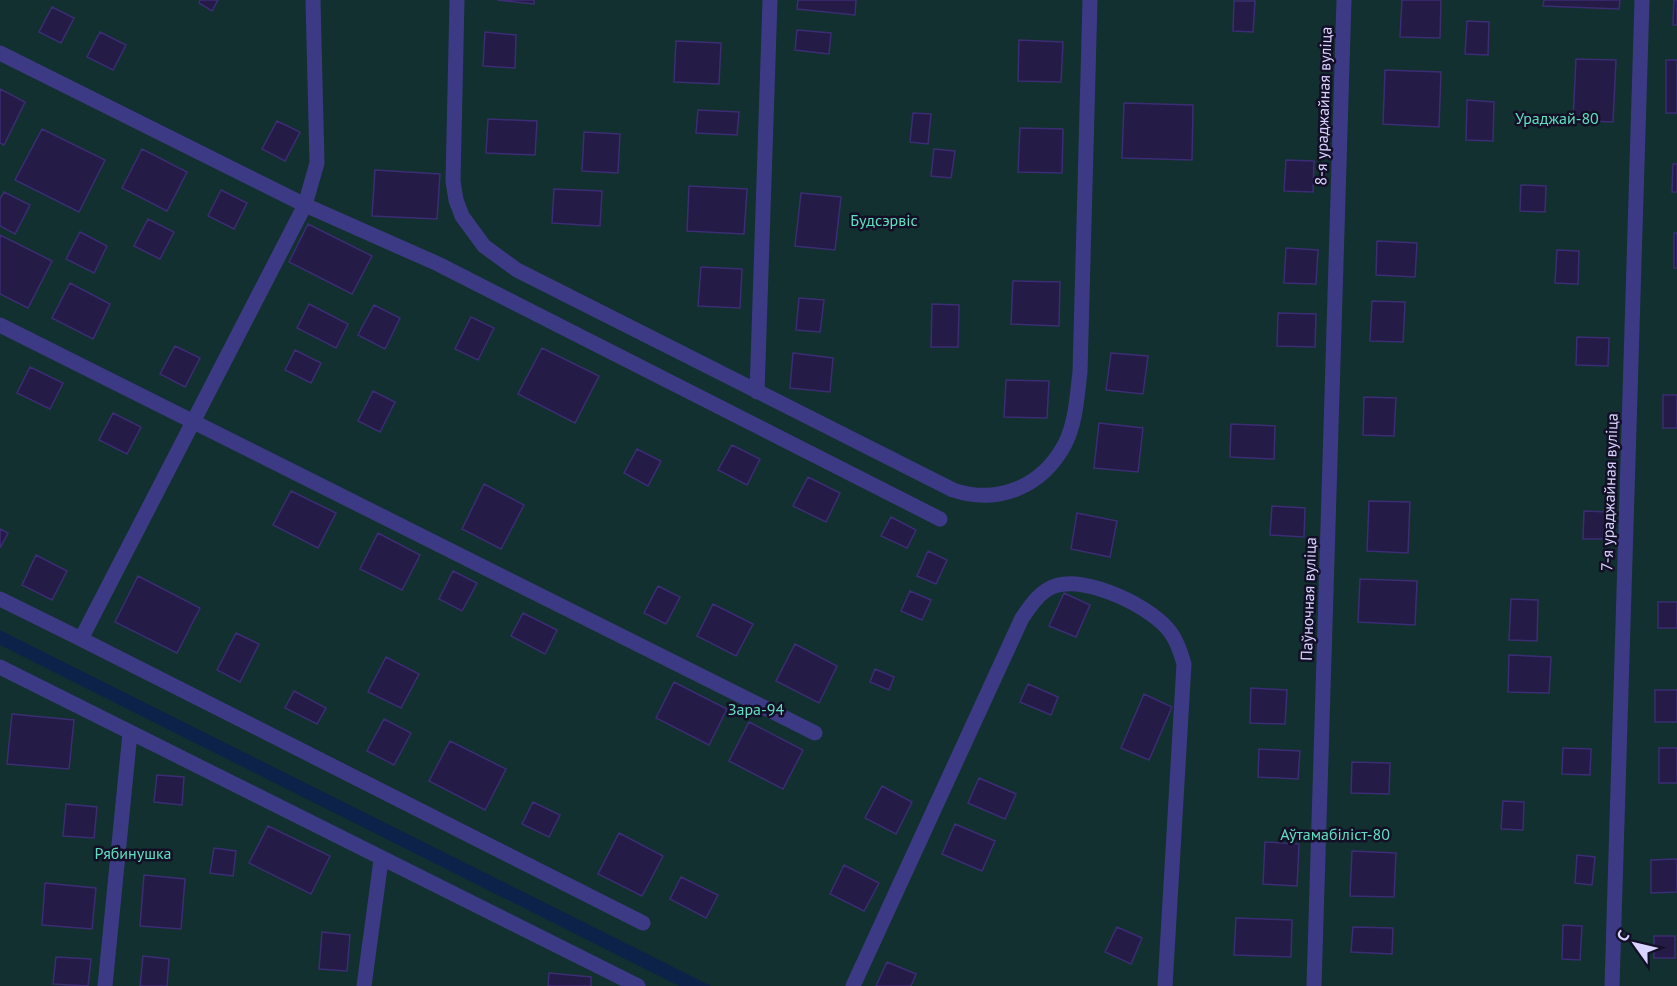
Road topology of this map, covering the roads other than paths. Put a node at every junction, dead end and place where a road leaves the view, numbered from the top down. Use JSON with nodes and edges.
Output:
{"nodes":[{"id":1,"x":313,"y":0,"type":"edge"},
{"id":2,"x":457,"y":0,"type":"edge"},
{"id":3,"x":770,"y":0,"type":"edge"},
{"id":4,"x":1090,"y":0,"type":"edge"},
{"id":5,"x":1344,"y":0,"type":"edge"},
{"id":6,"x":1642,"y":0,"type":"edge"},
{"id":7,"x":0,"y":54,"type":"edge"},
{"id":8,"x":305,"y":205,"type":"junction"},
{"id":9,"x":1338,"y":212,"type":"joint"},
{"id":10,"x":0,"y":325,"type":"edge"},
{"id":11,"x":757,"y":392,"type":"junction"},
{"id":12,"x":195,"y":422,"type":"junction"},
{"id":13,"x":940,"y":519,"type":"dead end"},
{"id":14,"x":0,"y":599,"type":"edge"},
{"id":15,"x":81,"y":639,"type":"junction"},
{"id":16,"x":0,"y":667,"type":"edge"},
{"id":17,"x":130,"y":733,"type":"junction"},
{"id":18,"x":815,"y":733,"type":"dead end"},
{"id":19,"x":381,"y":860,"type":"junction"},
{"id":20,"x":643,"y":923,"type":"dead end"},
{"id":21,"x":619,"y":982,"type":"edge"},
{"id":22,"x":105,"y":986,"type":"edge"},
{"id":23,"x":364,"y":986,"type":"edge"},
{"id":24,"x":638,"y":986,"type":"edge"},
{"id":25,"x":853,"y":986,"type":"edge"},
{"id":26,"x":1165,"y":986,"type":"edge"},
{"id":27,"x":1314,"y":986,"type":"edge"},
{"id":28,"x":1612,"y":986,"type":"edge"}],
"edges":[{"from":1,"to":8,"type":"lane"},
{"from":2,"to":11,"type":"lane"},
{"from":3,"to":11,"type":"lane"},
{"from":4,"to":11,"type":"lane"},
{"from":5,"to":9,"type":"lane","name":"8-я ураджайная вуліца"},
{"from":6,"to":28,"type":"lane","name":"7-я ураджайная вуліца"},
{"from":7,"to":8,"type":"lane"},
{"from":8,"to":12,"type":"lane"},
{"from":8,"to":13,"type":"lane"},
{"from":9,"to":27,"type":"lane","name":"Паўночная вуліца"},
{"from":10,"to":12,"type":"lane"},
{"from":12,"to":15,"type":"lane"},
{"from":12,"to":18,"type":"lane"},
{"from":14,"to":15,"type":"lane"},
{"from":15,"to":20,"type":"lane"},
{"from":16,"to":17,"type":"lane"},
{"from":17,"to":19,"type":"lane"},
{"from":17,"to":22,"type":"lane"},
{"from":19,"to":21,"type":"lane"},
{"from":19,"to":23,"type":"lane"},
{"from":21,"to":24,"type":"lane"},
{"from":25,"to":26,"type":"lane"}]}
